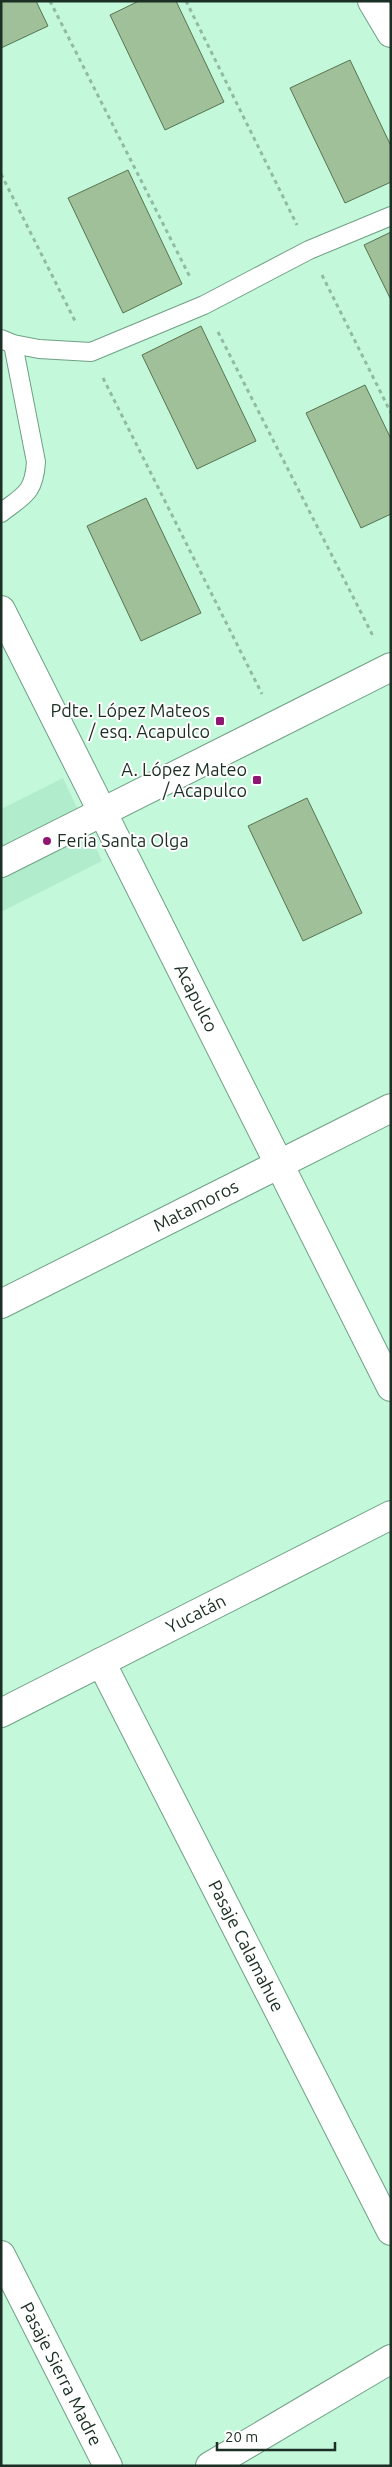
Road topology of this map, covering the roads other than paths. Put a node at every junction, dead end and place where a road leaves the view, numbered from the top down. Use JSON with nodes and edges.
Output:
{"nodes":[{"id":1,"x":372,"y":1,"type":"edge"},
{"id":2,"x":391,"y":32,"type":"edge"},
{"id":3,"x":391,"y":216,"type":"edge"},
{"id":4,"x":7,"y":342,"type":"edge"},
{"id":5,"x":1,"y":513,"type":"edge"},
{"id":6,"x":1,"y":610,"type":"edge"},
{"id":7,"x":390,"y":667,"type":"edge"},
{"id":8,"x":103,"y":811,"type":"junction"},
{"id":9,"x":1,"y":863,"type":"edge"},
{"id":10,"x":391,"y":1108,"type":"edge"},
{"id":11,"x":279,"y":1164,"type":"junction"},
{"id":12,"x":1,"y":1304,"type":"edge"},
{"id":13,"x":391,"y":1388,"type":"edge"},
{"id":14,"x":391,"y":1515,"type":"edge"},
{"id":15,"x":101,"y":1662,"type":"junction"},
{"id":16,"x":1,"y":1713,"type":"edge"},
{"id":17,"x":391,"y":2231,"type":"edge"},
{"id":18,"x":1,"y":2255,"type":"edge"},
{"id":19,"x":391,"y":2359,"type":"edge"},
{"id":20,"x":108,"y":2466,"type":"edge"},
{"id":21,"x":210,"y":2466,"type":"edge"}],
"edges":[{"from":1,"to":2,"type":"street"},
{"from":3,"to":4,"type":"lane"},
{"from":4,"to":5,"type":"lane"},
{"from":6,"to":8,"type":"street","name":"Acapulco"},
{"from":7,"to":8,"type":"street"},
{"from":8,"to":9,"type":"street"},
{"from":8,"to":11,"type":"street","name":"Acapulco"},
{"from":10,"to":11,"type":"street","name":"Matamoros"},
{"from":11,"to":12,"type":"street","name":"Matamoros"},
{"from":11,"to":13,"type":"street","name":"Acapulco"},
{"from":14,"to":15,"type":"street","name":"Yucatán"},
{"from":15,"to":16,"type":"street","name":"Yucatán"},
{"from":15,"to":17,"type":"street","name":"Pasaje Calamahue"},
{"from":18,"to":20,"type":"street","name":"Pasaje Sierra Madre"},
{"from":19,"to":21,"type":"street"}]}
